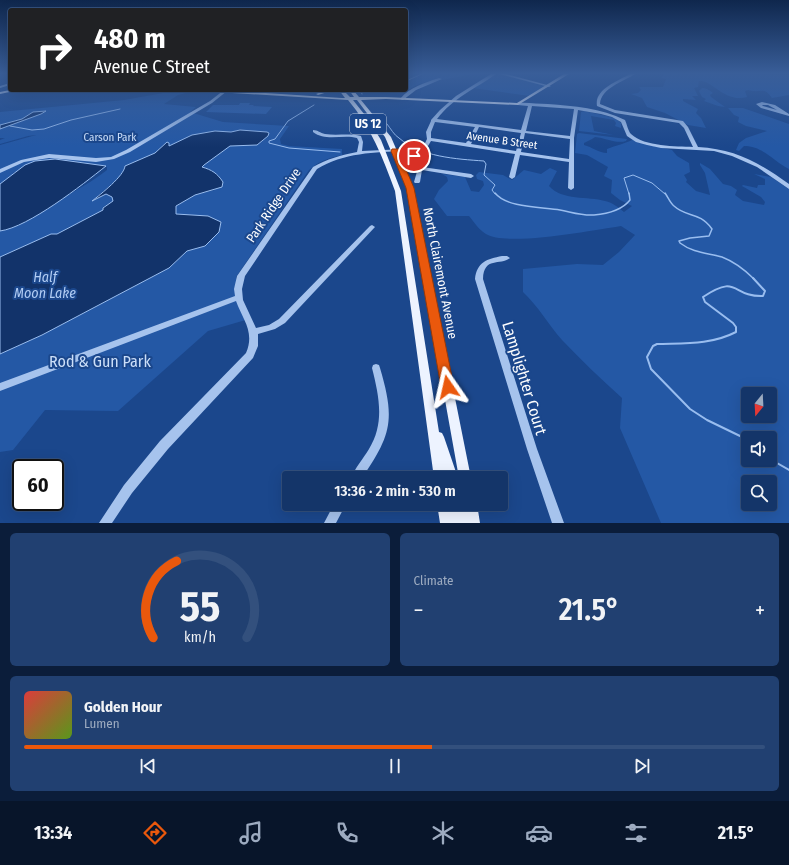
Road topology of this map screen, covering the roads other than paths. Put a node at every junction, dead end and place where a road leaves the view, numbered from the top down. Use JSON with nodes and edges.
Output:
{"nodes":[{"id":1,"x":212,"y":98,"type":"edge"},
{"id":2,"x":352,"y":98,"type":"joint"},
{"id":3,"x":393,"y":98,"type":"edge"},
{"id":4,"x":457,"y":98,"type":"edge"},
{"id":5,"x":528,"y":98,"type":"edge"},
{"id":6,"x":599,"y":98,"type":"edge"},
{"id":7,"x":402,"y":99,"type":"joint"},
{"id":8,"x":451,"y":102,"type":"junction"},
{"id":9,"x":518,"y":104,"type":"junction"},
{"id":10,"x":530,"y":105,"type":"junction"},
{"id":11,"x":576,"y":109,"type":"junction"},
{"id":12,"x":788,"y":115,"type":"edge"},
{"id":13,"x":433,"y":120,"type":"junction"},
{"id":14,"x":478,"y":125,"type":"junction"},
{"id":15,"x":371,"y":129,"type":"junction"},
{"id":16,"x":315,"y":131,"type":"dead end"},
{"id":17,"x":523,"y":131,"type":"junction"},
{"id":18,"x":572,"y":138,"type":"junction"},
{"id":19,"x":429,"y":139,"type":"junction"},
{"id":20,"x":426,"y":145,"type":"dead end"},
{"id":21,"x":468,"y":145,"type":"junction"},
{"id":22,"x":696,"y":148,"type":"junction"},
{"id":23,"x":395,"y":151,"type":"junction"},
{"id":24,"x":383,"y":152,"type":"junction"},
{"id":25,"x":518,"y":153,"type":"junction"},
{"id":26,"x":359,"y":154,"type":"junction"},
{"id":27,"x":572,"y":161,"type":"junction"},
{"id":28,"x":421,"y":168,"type":"junction"},
{"id":29,"x":0,"y":171,"type":"edge"},
{"id":30,"x":405,"y":176,"type":"junction"},
{"id":31,"x":471,"y":176,"type":"dead end"},
{"id":32,"x":512,"y":176,"type":"dead end"},
{"id":33,"x":417,"y":182,"type":"dead end"},
{"id":34,"x":789,"y":187,"type":"edge"},
{"id":35,"x":571,"y":188,"type":"dead end"},
{"id":36,"x":372,"y":227,"type":"dead end"},
{"id":37,"x":507,"y":258,"type":"dead end"},
{"id":38,"x":239,"y":297,"type":"junction"},
{"id":39,"x":255,"y":332,"type":"junction"},
{"id":40,"x":376,"y":368,"type":"dead end"},
{"id":41,"x":0,"y":387,"type":"edge"},
{"id":42,"x":432,"y":421,"type":"junction"},
{"id":43,"x":360,"y":471,"type":"edge"},
{"id":44,"x":439,"y":471,"type":"edge"},
{"id":45,"x":450,"y":471,"type":"edge"},
{"id":46,"x":464,"y":471,"type":"edge"},
{"id":47,"x":336,"y":511,"type":"edge"},
{"id":48,"x":445,"y":511,"type":"edge"},
{"id":49,"x":459,"y":511,"type":"edge"},
{"id":50,"x":471,"y":511,"type":"edge"},
{"id":51,"x":104,"y":523,"type":"edge"},
{"id":52,"x":330,"y":523,"type":"edge"},
{"id":53,"x":447,"y":523,"type":"edge"},
{"id":54,"x":461,"y":523,"type":"edge"},
{"id":55,"x":473,"y":523,"type":"edge"},
{"id":56,"x":558,"y":523,"type":"edge"}],
"edges":[{"from":1,"to":29,"type":"street"},
{"from":2,"to":15,"type":"main road","name":"North Clairemont Avenue","number":"US 12"},
{"from":2,"to":23,"type":"main road","name":"North Clairemont Avenue","number":"US 12"},
{"from":3,"to":7,"type":"main road"},
{"from":4,"to":8,"type":"street"},
{"from":5,"to":9,"type":"main road"},
{"from":6,"to":22,"type":"street"},
{"from":7,"to":8,"type":"main road"},
{"from":8,"to":9,"type":"main road"},
{"from":8,"to":13,"type":"street"},
{"from":9,"to":10,"type":"street"},
{"from":10,"to":11,"type":"street"},
{"from":10,"to":17,"type":"street"},
{"from":11,"to":18,"type":"street"},
{"from":11,"to":22,"type":"street"},
{"from":12,"to":12,"type":"street"},
{"from":13,"to":14,"type":"street"},
{"from":13,"to":19,"type":"street"},
{"from":14,"to":17,"type":"street"},
{"from":14,"to":21,"type":"street"},
{"from":15,"to":23,"type":"main road"},
{"from":15,"to":24,"type":"main road","name":"North Clairemont Avenue","number":"US 12"},
{"from":16,"to":26,"type":"street"},
{"from":17,"to":18,"type":"street"},
{"from":17,"to":25,"type":"street"},
{"from":18,"to":27,"type":"street"},
{"from":19,"to":20,"type":"street"},
{"from":19,"to":21,"type":"street","name":"Avenue B Street"},
{"from":21,"to":25,"type":"street","name":"Avenue B Street"},
{"from":22,"to":34,"type":"street"},
{"from":23,"to":24,"type":"street","name":"Park Ridge Drive"},
{"from":23,"to":28,"type":"street","name":"Park Ridge Drive"},
{"from":23,"to":30,"type":"main road","name":"North Clairemont Avenue","number":"US 12"},
{"from":24,"to":26,"type":"street","name":"Park Ridge Drive"},
{"from":24,"to":30,"type":"main road"},
{"from":24,"to":42,"type":"main road","name":"North Clairemont Avenue","number":"US 12"},
{"from":25,"to":27,"type":"street","name":"Avenue B Street"},
{"from":25,"to":32,"type":"street"},
{"from":26,"to":38,"type":"street","name":"Park Ridge Drive"},
{"from":27,"to":35,"type":"street"},
{"from":28,"to":31,"type":"street"},
{"from":28,"to":33,"type":"street"},
{"from":30,"to":46,"type":"main road","name":"North Clairemont Avenue","number":"US 12"},
{"from":36,"to":39,"type":"street"},
{"from":37,"to":56,"type":"street","name":"Lamplighter Court"},
{"from":38,"to":39,"type":"street"},
{"from":38,"to":41,"type":"street"},
{"from":39,"to":51,"type":"street"},
{"from":40,"to":43,"type":"street"},
{"from":42,"to":44,"type":"main road","name":"North Clairemont Avenue","number":"US 12"},
{"from":42,"to":45,"type":"main road"},
{"from":47,"to":52,"type":"street"},
{"from":48,"to":53,"type":"main road"},
{"from":49,"to":54,"type":"main road"},
{"from":50,"to":55,"type":"main road"}]}
